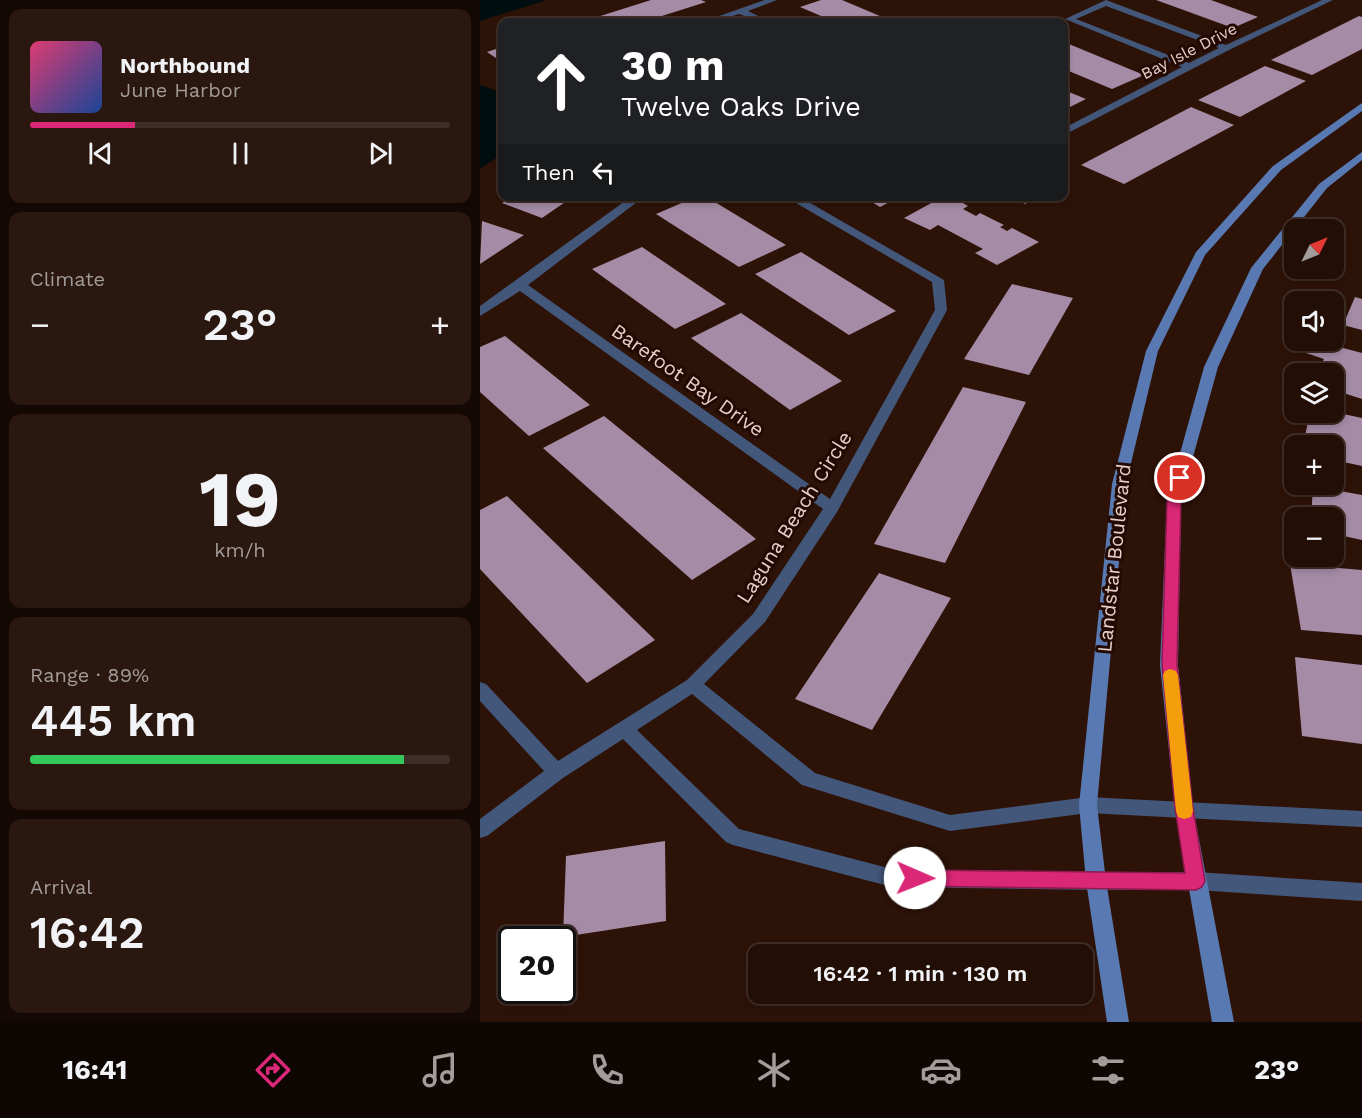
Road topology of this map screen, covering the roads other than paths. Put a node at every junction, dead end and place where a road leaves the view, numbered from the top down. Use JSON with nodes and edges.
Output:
{"nodes":[{"id":1,"x":773,"y":0,"type":"edge"},
{"id":2,"x":1329,"y":0,"type":"edge"},
{"id":3,"x":740,"y":11,"type":"junction"},
{"id":4,"x":718,"y":18,"type":"edge"},
{"id":5,"x":757,"y":18,"type":"edge"},
{"id":6,"x":1226,"y":48,"type":"junction"},
{"id":7,"x":1190,"y":67,"type":"junction"},
{"id":8,"x":1362,"y":106,"type":"edge"},
{"id":9,"x":1068,"y":130,"type":"edge"},
{"id":10,"x":1362,"y":155,"type":"edge"},
{"id":11,"x":633,"y":201,"type":"edge"},
{"id":12,"x":798,"y":201,"type":"edge"},
{"id":13,"x":520,"y":285,"type":"junction"},
{"id":14,"x":480,"y":312,"type":"edge"},
{"id":15,"x":832,"y":507,"type":"junction"},
{"id":16,"x":693,"y":685,"type":"junction"},
{"id":17,"x":480,"y":689,"type":"edge"},
{"id":18,"x":623,"y":728,"type":"junction"},
{"id":19,"x":556,"y":772,"type":"junction"},
{"id":20,"x":1088,"y":805,"type":"junction"},
{"id":21,"x":1184,"y":808,"type":"junction"},
{"id":22,"x":1362,"y":819,"type":"edge"},
{"id":23,"x":480,"y":830,"type":"edge"},
{"id":24,"x":1096,"y":881,"type":"junction"},
{"id":25,"x":1196,"y":881,"type":"junction"},
{"id":26,"x":1362,"y":892,"type":"edge"},
{"id":27,"x":1118,"y":1022,"type":"edge"},
{"id":28,"x":1223,"y":1022,"type":"edge"}],
"edges":[{"from":1,"to":3,"type":"street"},
{"from":2,"to":6,"type":"street","name":"Bay Isle Drive"},
{"from":3,"to":4,"type":"street"},
{"from":3,"to":5,"type":"street"},
{"from":6,"to":7,"type":"street","name":"Bay Isle Drive"},
{"from":6,"to":7,"type":"street"},
{"from":7,"to":9,"type":"street","name":"Bay Isle Drive"},
{"from":8,"to":20,"type":"main road","name":"Landstar Boulevard"},
{"from":10,"to":21,"type":"main road"},
{"from":11,"to":13,"type":"street"},
{"from":12,"to":15,"type":"street","name":"Laguna Beach Circle"},
{"from":13,"to":14,"type":"street"},
{"from":13,"to":15,"type":"street","name":"Barefoot Bay Drive"},
{"from":15,"to":16,"type":"street","name":"Laguna Beach Circle"},
{"from":16,"to":18,"type":"street","name":"Laguna Beach Circle"},
{"from":16,"to":20,"type":"street"},
{"from":17,"to":19,"type":"street"},
{"from":18,"to":19,"type":"street","name":"Laguna Beach Circle"},
{"from":18,"to":24,"type":"street"},
{"from":19,"to":23,"type":"street","name":"Laguna Beach Circle"},
{"from":20,"to":21,"type":"street"},
{"from":20,"to":24,"type":"main road","name":"Landstar Boulevard"},
{"from":21,"to":22,"type":"street"},
{"from":21,"to":25,"type":"main road"},
{"from":24,"to":25,"type":"street"},
{"from":24,"to":27,"type":"main road","name":"Landstar Boulevard"},
{"from":25,"to":26,"type":"street"},
{"from":25,"to":28,"type":"main road"}]}
